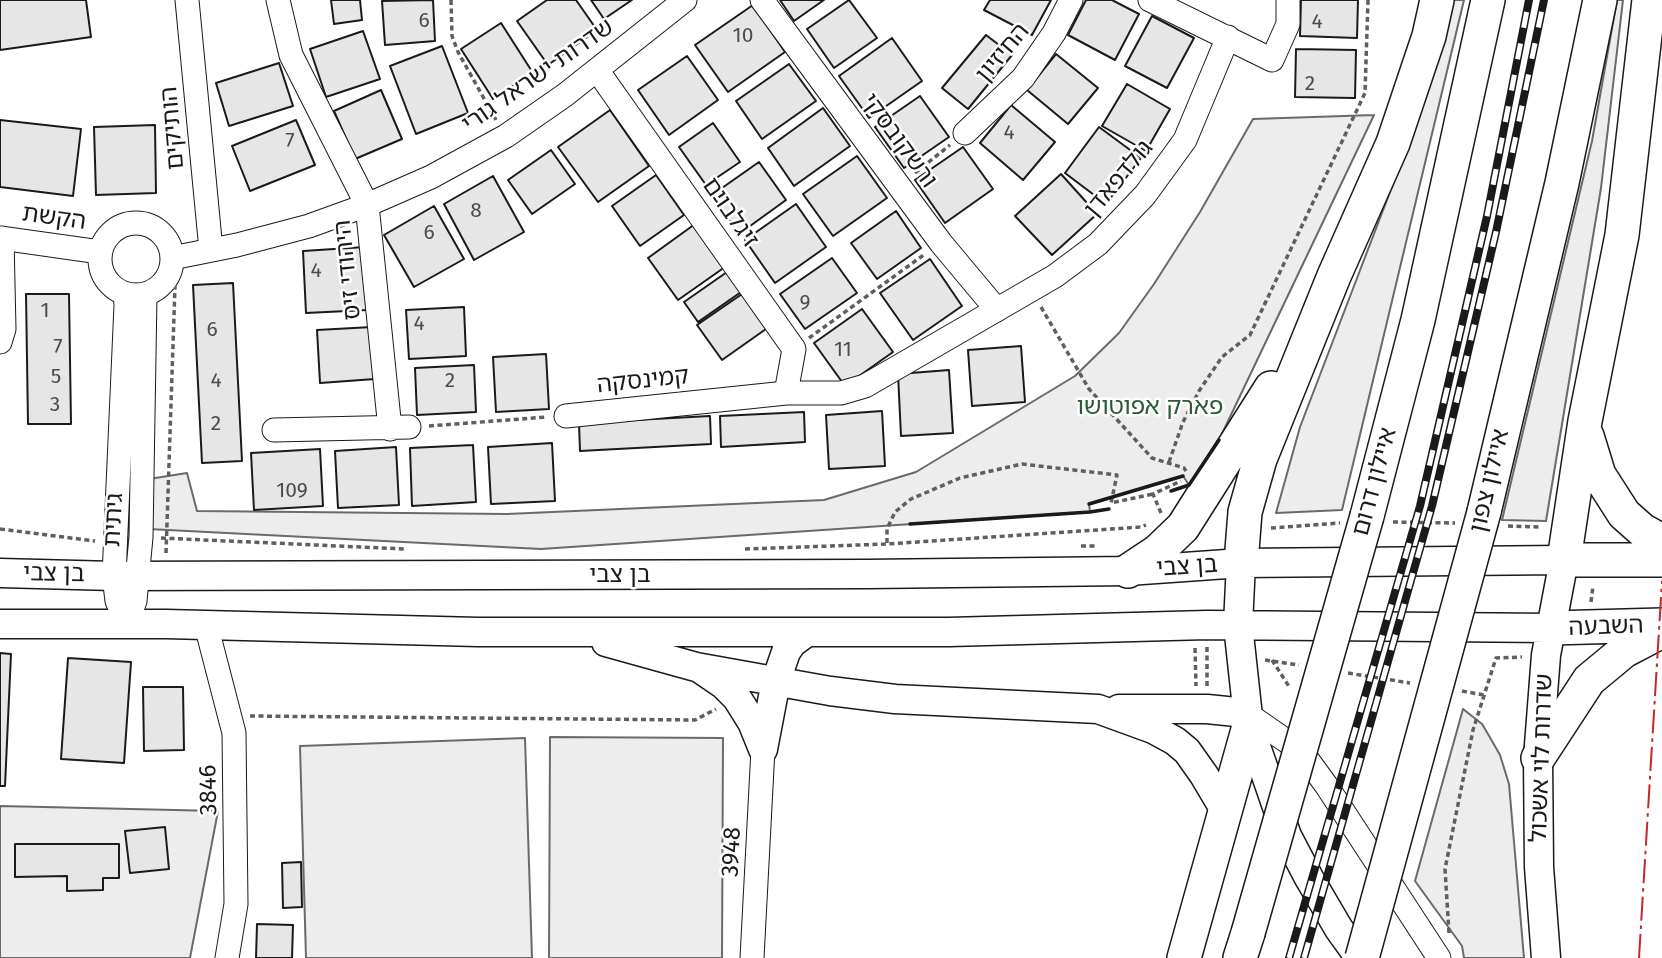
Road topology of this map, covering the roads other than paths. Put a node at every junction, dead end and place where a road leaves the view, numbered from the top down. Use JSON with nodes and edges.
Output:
{"nodes":[{"id":1,"x":187,"y":0,"type":"edge"},
{"id":2,"x":278,"y":0,"type":"edge"},
{"id":3,"x":685,"y":0,"type":"edge"},
{"id":4,"x":762,"y":0,"type":"edge"},
{"id":5,"x":1071,"y":0,"type":"edge"},
{"id":6,"x":1150,"y":0,"type":"edge"},
{"id":7,"x":1288,"y":0,"type":"edge"},
{"id":8,"x":1437,"y":0,"type":"edge"},
{"id":9,"x":1488,"y":0,"type":"edge"},
{"id":10,"x":1600,"y":0,"type":"edge"},
{"id":11,"x":1649,"y":0,"type":"edge"},
{"id":12,"x":1228,"y":37,"type":"junction"},
{"id":13,"x":597,"y":71,"type":"junction"},
{"id":14,"x":965,"y":132,"type":"road end"},
{"id":15,"x":367,"y":205,"type":"junction"},
{"id":16,"x":1,"y":238,"type":"edge"},
{"id":17,"x":211,"y":250,"type":"junction"},
{"id":18,"x":96,"y":251,"type":"junction"},
{"id":19,"x":178,"y":257,"type":"junction"},
{"id":20,"x":1334,"y":276,"type":"junction"},
{"id":21,"x":135,"y":295,"type":"junction"},
{"id":22,"x":997,"y":310,"type":"junction"},
{"id":23,"x":0,"y":342,"type":"edge"},
{"id":24,"x":786,"y":393,"type":"junction"},
{"id":25,"x":566,"y":416,"type":"road end"},
{"id":26,"x":1585,"y":421,"type":"junction"},
{"id":27,"x":274,"y":430,"type":"dead end"},
{"id":28,"x":1662,"y":541,"type":"edge"},
{"id":29,"x":1242,"y":548,"type":"junction"},
{"id":30,"x":1564,"y":560,"type":"junction"},
{"id":31,"x":1662,"y":560,"type":"edge"},
{"id":32,"x":1128,"y":571,"type":"junction"},
{"id":33,"x":0,"y":573,"type":"edge"},
{"id":34,"x":126,"y":576,"type":"junction"},
{"id":35,"x":0,"y":624,"type":"edge"},
{"id":36,"x":127,"y":624,"type":"junction"},
{"id":37,"x":206,"y":625,"type":"junction"},
{"id":38,"x":1238,"y":625,"type":"junction"},
{"id":39,"x":1662,"y":625,"type":"edge"},
{"id":40,"x":1662,"y":631,"type":"edge"},
{"id":41,"x":569,"y":632,"type":"junction"},
{"id":42,"x":807,"y":632,"type":"junction"},
{"id":43,"x":1548,"y":642,"type":"junction"},
{"id":44,"x":696,"y":667,"type":"junction"},
{"id":45,"x":776,"y":681,"type":"junction"},
{"id":46,"x":1098,"y":709,"type":"junction"},
{"id":47,"x":1248,"y":719,"type":"junction"},
{"id":48,"x":764,"y":749,"type":"junction"},
{"id":49,"x":1538,"y":758,"type":"junction"},
{"id":50,"x":1226,"y":812,"type":"junction"},
{"id":51,"x":1244,"y":946,"type":"edge"},
{"id":52,"x":1444,"y":948,"type":"edge"},
{"id":53,"x":227,"y":958,"type":"edge"},
{"id":54,"x":752,"y":958,"type":"edge"},
{"id":55,"x":1184,"y":958,"type":"edge"},
{"id":56,"x":1361,"y":958,"type":"edge"},
{"id":57,"x":1546,"y":958,"type":"edge"}],
"edges":[{"from":1,"to":17,"type":"street","name":"הותיקים"},
{"from":2,"to":15,"type":"street","name":"היהודי זיס"},
{"from":3,"to":13,"type":"street","name":"שדרות ישראל גורי"},
{"from":4,"to":22,"type":"street","name":"ורשקובסקי"},
{"from":5,"to":14,"type":"street","name":"החיזיון"},
{"from":6,"to":12,"type":"street"},
{"from":7,"to":12,"type":"street"},
{"from":8,"to":20,"type":"highway"},
{"from":9,"to":51,"type":"highway","name":"איילון דרום","bridge":true},
{"from":10,"to":56,"type":"highway","name":"איילון צפון","bridge":true},
{"from":11,"to":26,"type":"highway"},
{"from":12,"to":22,"type":"street","name":"גולדפאדן"},
{"from":13,"to":15,"type":"street","name":"שדרות ישראל גורי"},
{"from":13,"to":24,"type":"street","name":"זיגלבוים"},
{"from":15,"to":17,"type":"street","name":"שדרות ישראל גורי"},
{"from":15,"to":27,"type":"street","name":"היהודי זיס"},
{"from":16,"to":18,"type":"street","name":"הקשת"},
{"from":16,"to":23,"type":"street"},
{"from":17,"to":19,"type":"street","name":"שדרות ישראל גורי"},
{"from":18,"to":19,"type":"street"},
{"from":18,"to":21,"type":"street"},
{"from":19,"to":21,"type":"street"},
{"from":20,"to":29,"type":"highway"},
{"from":20,"to":32,"type":"highway"},
{"from":21,"to":34,"type":"street","name":"גיתית"},
{"from":22,"to":24,"type":"street","name":"קמינסקה"},
{"from":24,"to":25,"type":"street","name":"קמינסקה"},
{"from":26,"to":28,"type":"highway"},
{"from":26,"to":30,"type":"highway"},
{"from":29,"to":30,"type":"main road","name":"בן צבי"},
{"from":29,"to":32,"type":"main road","name":"בן צבי"},
{"from":29,"to":38,"type":"main road"},
{"from":30,"to":31,"type":"highway"},
{"from":30,"to":43,"type":"main road","name":"שדרות לוי אשכול"},
{"from":32,"to":34,"type":"main road","name":"בן צבי"},
{"from":33,"to":34,"type":"main road","name":"בן צבי"},
{"from":34,"to":36,"type":"street","name":"גיתית"},
{"from":35,"to":36,"type":"main road","name":"בן צבי"},
{"from":36,"to":37,"type":"main road","name":"בן צבי"},
{"from":37,"to":41,"type":"main road","name":"בן צבי"},
{"from":37,"to":53,"type":"street","name":"3846"},
{"from":38,"to":42,"type":"main road","name":"בן צבי"},
{"from":38,"to":43,"type":"main road","name":"בן צבי"},
{"from":38,"to":47,"type":"main road"},
{"from":39,"to":43,"type":"highway","name":"השבעה"},
{"from":40,"to":49,"type":"highway"},
{"from":41,"to":42,"type":"main road","name":"בן צבי"},
{"from":41,"to":44,"type":"main road"},
{"from":42,"to":45,"type":"main road"},
{"from":43,"to":49,"type":"main road","name":"שדרות לוי אשכול"},
{"from":44,"to":45,"type":"main road"},
{"from":44,"to":48,"type":"main road"},
{"from":45,"to":46,"type":"main road"},
{"from":45,"to":48,"type":"main road"},
{"from":46,"to":47,"type":"main road"},
{"from":46,"to":50,"type":"main road"},
{"from":47,"to":50,"type":"highway"},
{"from":47,"to":52,"type":"street"},
{"from":47,"to":56,"type":"main road"},
{"from":48,"to":54,"type":"street","name":"3948"},
{"from":49,"to":57,"type":"main road","name":"שדרות לוי אשכול"},
{"from":50,"to":55,"type":"highway"}]}
